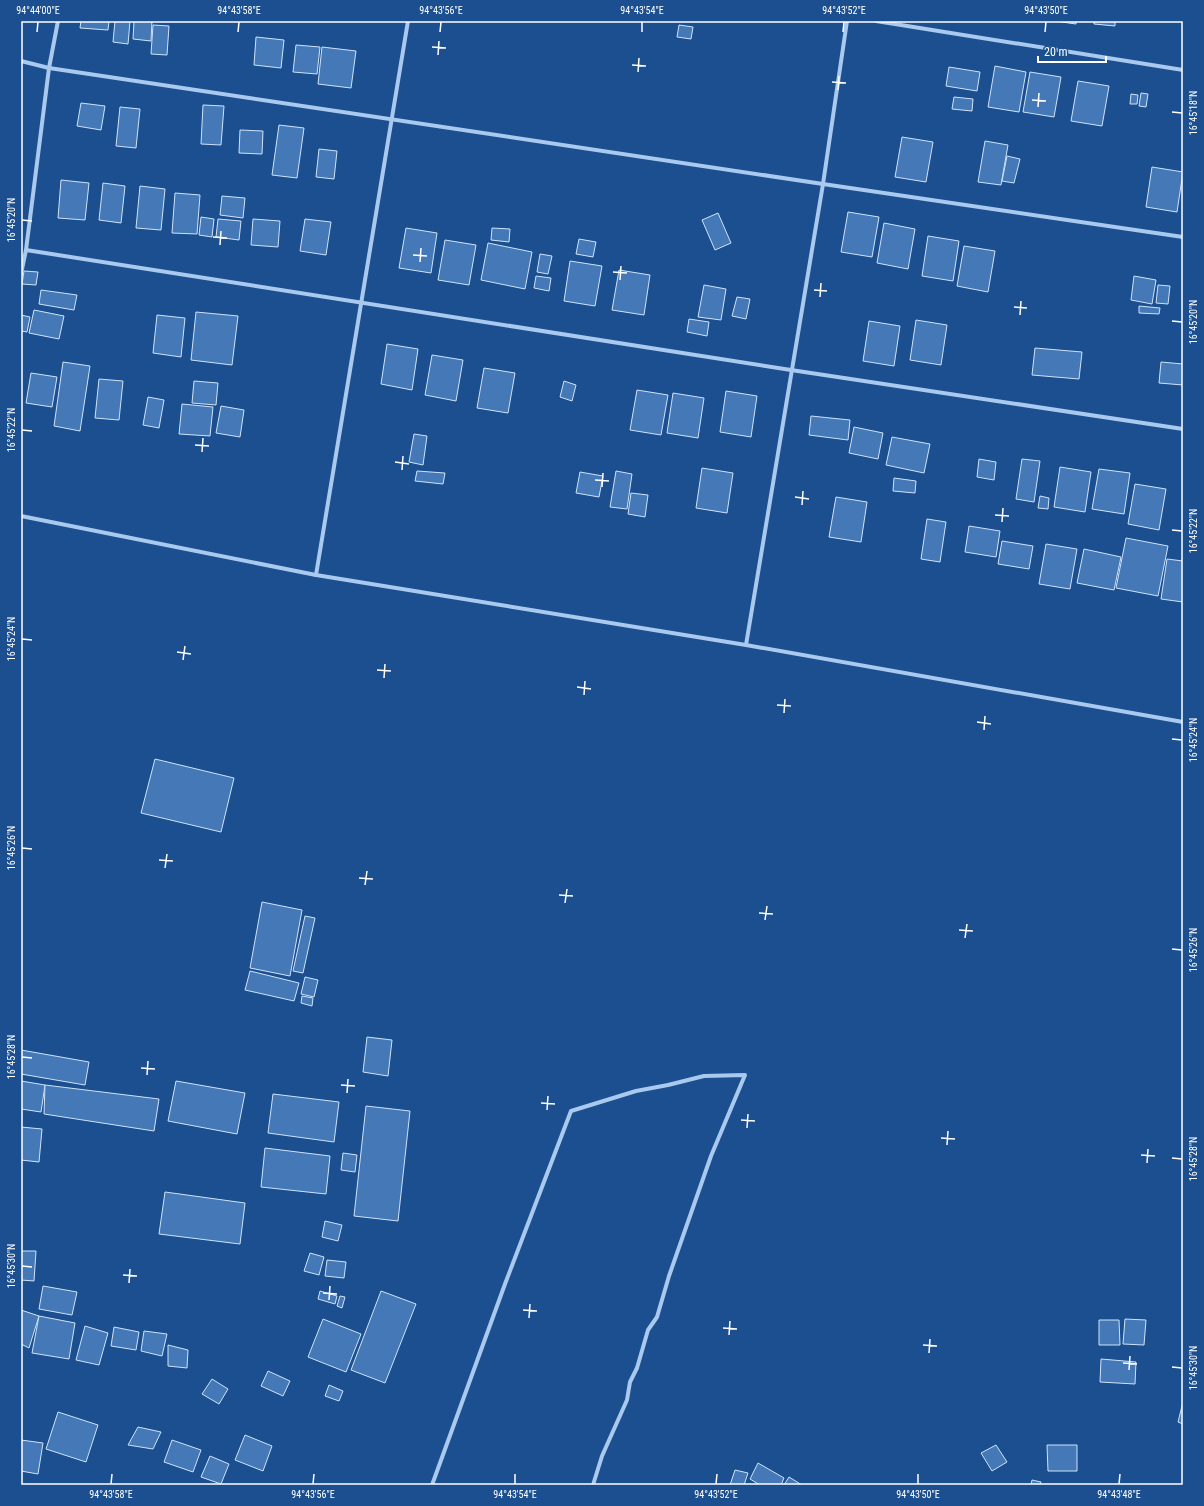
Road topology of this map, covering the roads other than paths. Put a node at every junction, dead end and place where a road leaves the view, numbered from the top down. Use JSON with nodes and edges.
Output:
{"nodes":[{"id":1,"x":58,"y":21,"type":"edge"},
{"id":2,"x":408,"y":21,"type":"edge"},
{"id":3,"x":847,"y":21,"type":"edge"},
{"id":4,"x":876,"y":21,"type":"edge"},
{"id":5,"x":21,"y":61,"type":"edge"},
{"id":6,"x":49,"y":68,"type":"junction"},
{"id":7,"x":1183,"y":70,"type":"edge"},
{"id":8,"x":391,"y":120,"type":"junction"},
{"id":9,"x":822,"y":184,"type":"junction"},
{"id":10,"x":1183,"y":237,"type":"edge"},
{"id":11,"x":26,"y":250,"type":"junction"},
{"id":12,"x":21,"y":274,"type":"edge"},
{"id":13,"x":362,"y":303,"type":"junction"},
{"id":14,"x":791,"y":370,"type":"junction"},
{"id":15,"x":1183,"y":429,"type":"edge"},
{"id":16,"x":21,"y":516,"type":"edge"},
{"id":17,"x":316,"y":576,"type":"junction"},
{"id":18,"x":746,"y":645,"type":"junction"},
{"id":19,"x":1183,"y":722,"type":"edge"},
{"id":20,"x":432,"y":1485,"type":"edge"},
{"id":21,"x":593,"y":1485,"type":"edge"}],
"edges":[{"from":1,"to":6,"type":"street"},
{"from":2,"to":8,"type":"street"},
{"from":3,"to":9,"type":"street"},
{"from":4,"to":7,"type":"street"},
{"from":5,"to":6,"type":"street"},
{"from":6,"to":8,"type":"street"},
{"from":6,"to":11,"type":"street"},
{"from":8,"to":9,"type":"street"},
{"from":8,"to":13,"type":"street"},
{"from":9,"to":10,"type":"street"},
{"from":9,"to":14,"type":"street"},
{"from":11,"to":12,"type":"street"},
{"from":11,"to":13,"type":"street"},
{"from":13,"to":14,"type":"street"},
{"from":13,"to":17,"type":"street"},
{"from":14,"to":15,"type":"street"},
{"from":14,"to":18,"type":"street"},
{"from":16,"to":17,"type":"street"},
{"from":17,"to":18,"type":"street"},
{"from":18,"to":19,"type":"street"},
{"from":20,"to":21,"type":"street"}]}
